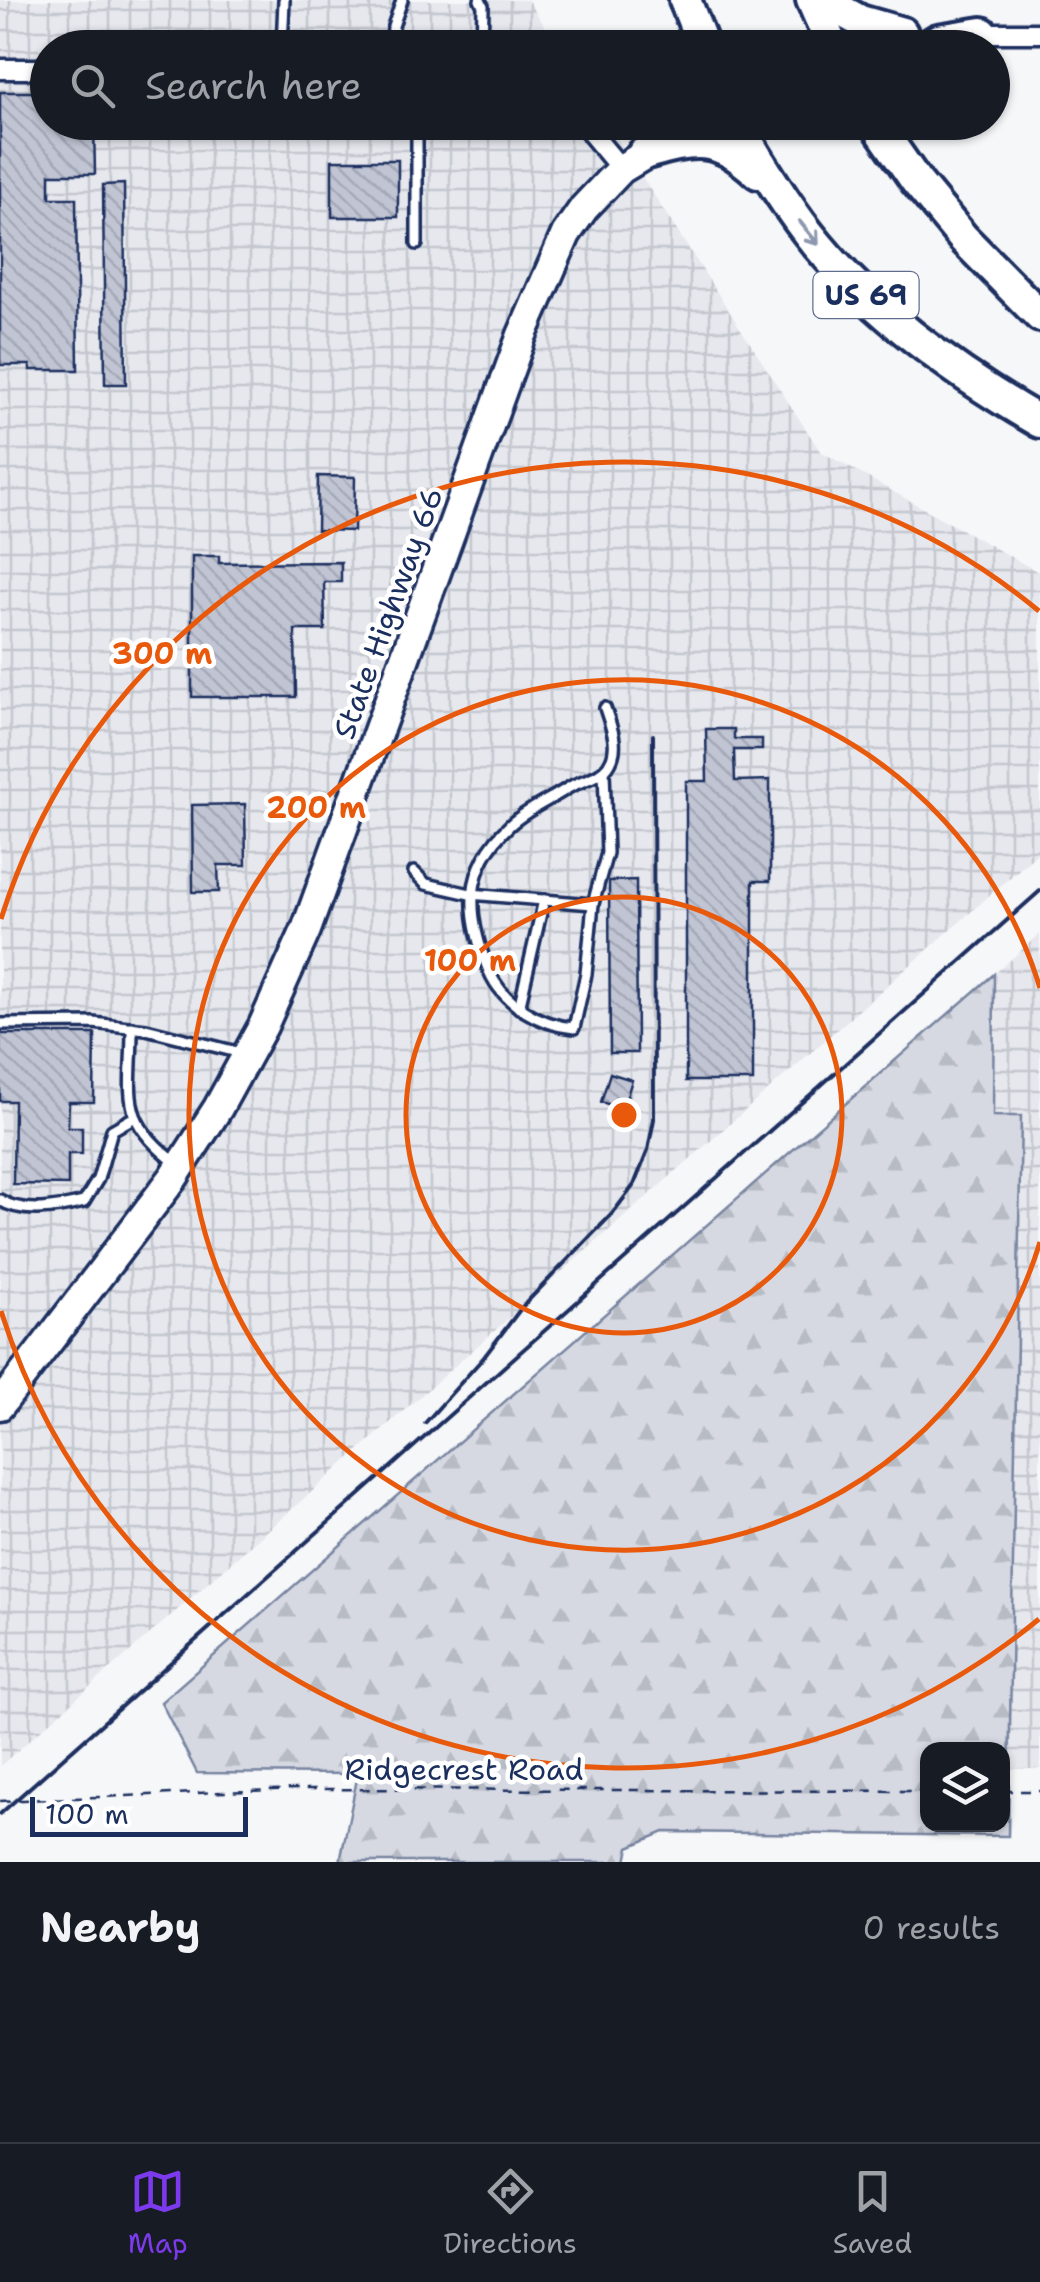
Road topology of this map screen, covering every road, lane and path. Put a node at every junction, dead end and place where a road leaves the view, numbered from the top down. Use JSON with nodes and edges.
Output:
{"nodes":[{"id":1,"x":284,"y":0,"type":"edge"},
{"id":2,"x":402,"y":0,"type":"edge"},
{"id":3,"x":480,"y":0,"type":"edge"},
{"id":4,"x":684,"y":0,"type":"edge"},
{"id":5,"x":812,"y":0,"type":"edge"},
{"id":6,"x":822,"y":0,"type":"edge"},
{"id":7,"x":283,"y":30,"type":"edge"},
{"id":8,"x":393,"y":30,"type":"edge"},
{"id":9,"x":482,"y":30,"type":"edge"},
{"id":10,"x":688,"y":30,"type":"edge"},
{"id":11,"x":696,"y":30,"type":"edge"},
{"id":12,"x":824,"y":30,"type":"edge"},
{"id":13,"x":886,"y":30,"type":"edge"},
{"id":14,"x":1010,"y":33,"type":"edge"},
{"id":15,"x":1040,"y":33,"type":"edge"},
{"id":16,"x":0,"y":68,"type":"edge"},
{"id":17,"x":30,"y":69,"type":"edge"},
{"id":18,"x":417,"y":140,"type":"edge"},
{"id":19,"x":747,"y":140,"type":"edge"},
{"id":20,"x":887,"y":140,"type":"edge"},
{"id":21,"x":904,"y":140,"type":"edge"},
{"id":22,"x":648,"y":148,"type":"edge"},
{"id":23,"x":779,"y":191,"type":"junction"},
{"id":24,"x":417,"y":244,"type":"dead end"},
{"id":25,"x":1040,"y":316,"type":"edge"},
{"id":26,"x":1040,"y":422,"type":"edge"},
{"id":27,"x":604,"y":708,"type":"dead end"},
{"id":28,"x":604,"y":772,"type":"junction"},
{"id":29,"x":414,"y":872,"type":"dead end"},
{"id":30,"x":470,"y":894,"type":"junction"},
{"id":31,"x":544,"y":900,"type":"junction"},
{"id":32,"x":593,"y":904,"type":"junction"},
{"id":33,"x":519,"y":1008,"type":"junction"},
{"id":34,"x":0,"y":1024,"type":"edge"},
{"id":35,"x":132,"y":1028,"type":"junction"},
{"id":36,"x":248,"y":1055,"type":"junction"},
{"id":37,"x":133,"y":1118,"type":"junction"},
{"id":38,"x":181,"y":1167,"type":"junction"},
{"id":39,"x":0,"y":1200,"type":"edge"},
{"id":40,"x":0,"y":1405,"type":"edge"},
{"id":41,"x":920,"y":1791,"type":"edge"},
{"id":42,"x":1010,"y":1791,"type":"edge"},
{"id":43,"x":1040,"y":1791,"type":"edge"},
{"id":44,"x":0,"y":1800,"type":"edge"}],
"edges":[{"from":1,"to":7,"type":"lane"},
{"from":2,"to":8,"type":"lane"},
{"from":3,"to":9,"type":"lane"},
{"from":4,"to":10,"type":"highway"},
{"from":4,"to":11,"type":"highway"},
{"from":5,"to":12,"type":"highway"},
{"from":6,"to":13,"type":"highway"},
{"from":14,"to":15,"type":"street"},
{"from":16,"to":17,"type":"street"},
{"from":18,"to":24,"type":"lane"},
{"from":19,"to":23,"type":"highway","number":"US 69"},
{"from":20,"to":25,"type":"highway"},
{"from":21,"to":25,"type":"highway"},
{"from":22,"to":23,"type":"highway"},
{"from":22,"to":36,"type":"main road","name":"State Highway 66"},
{"from":23,"to":26,"type":"highway","number":"US 69","one_way":true},
{"from":27,"to":28,"type":"lane"},
{"from":28,"to":30,"type":"lane"},
{"from":28,"to":32,"type":"lane"},
{"from":29,"to":30,"type":"lane"},
{"from":30,"to":31,"type":"lane"},
{"from":30,"to":33,"type":"lane"},
{"from":31,"to":32,"type":"lane"},
{"from":31,"to":33,"type":"lane"},
{"from":32,"to":33,"type":"lane"},
{"from":34,"to":35,"type":"lane"},
{"from":35,"to":36,"type":"lane"},
{"from":35,"to":37,"type":"lane"},
{"from":36,"to":38,"type":"main road","name":"State Highway 66"},
{"from":37,"to":38,"type":"lane"},
{"from":37,"to":39,"type":"lane"},
{"from":38,"to":40,"type":"main road","name":"State Highway 66"},
{"from":41,"to":44,"type":"path","name":"Ridgecrest Road"},
{"from":42,"to":43,"type":"path"}]}
